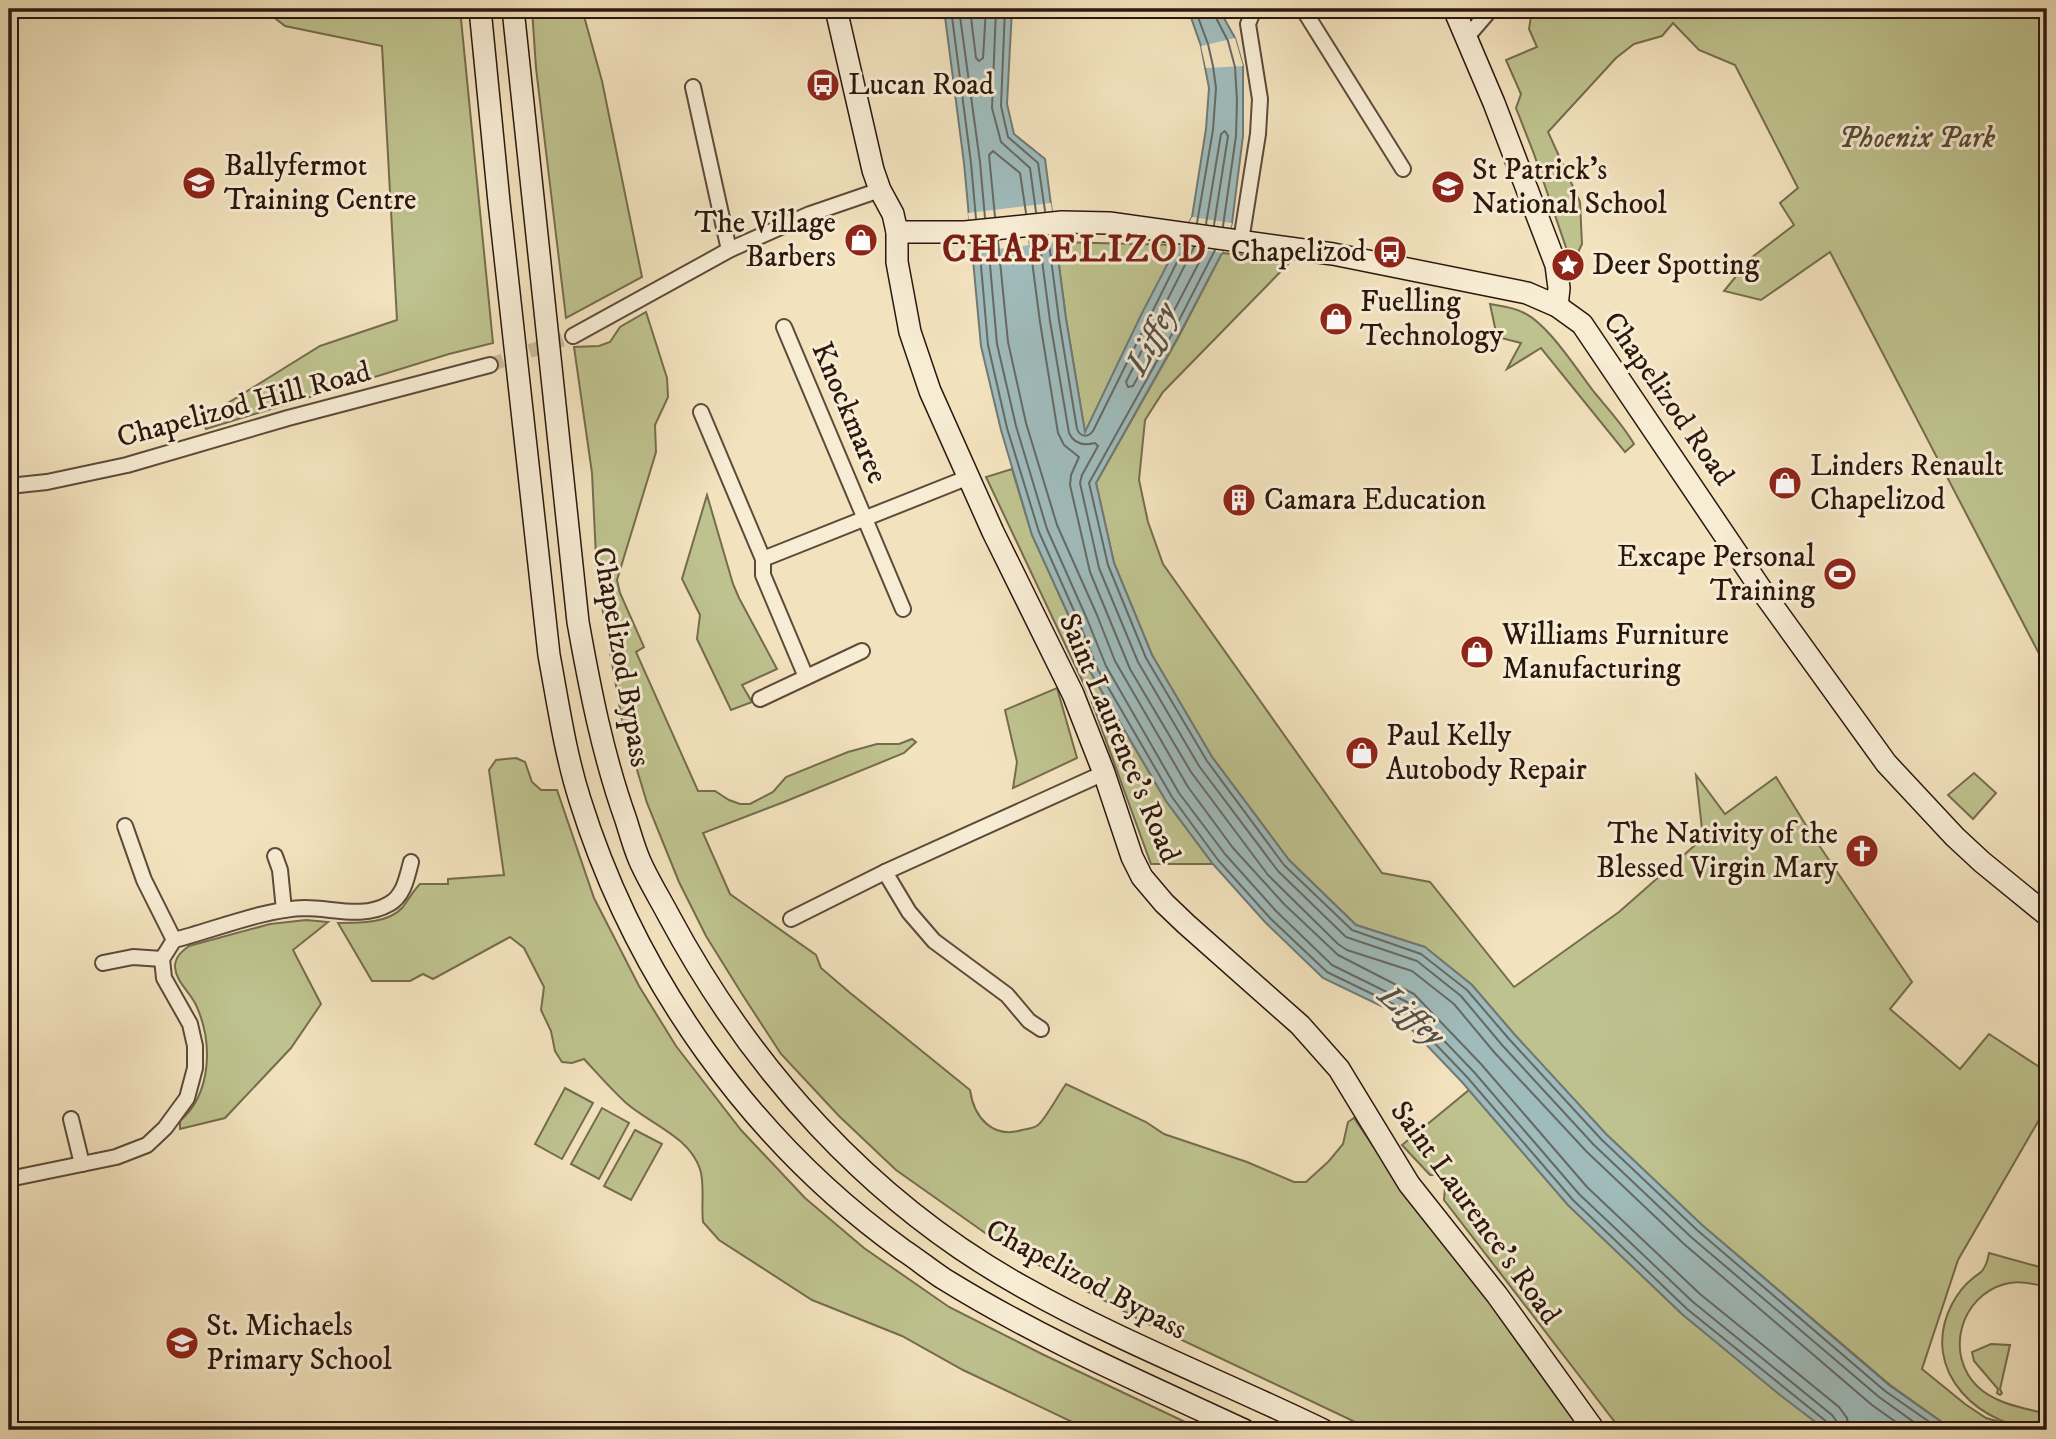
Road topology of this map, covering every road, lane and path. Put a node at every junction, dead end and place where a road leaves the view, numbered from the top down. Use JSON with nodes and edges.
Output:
{"nodes":[{"id":1,"x":480,"y":9,"type":"edge"},
{"id":2,"x":513,"y":9,"type":"edge"},
{"id":3,"x":836,"y":9,"type":"edge"},
{"id":4,"x":1254,"y":9,"type":"edge"},
{"id":5,"x":1303,"y":9,"type":"edge"},
{"id":6,"x":1454,"y":9,"type":"edge"},
{"id":7,"x":1491,"y":9,"type":"edge"},
{"id":8,"x":1465,"y":38,"type":"junction"},
{"id":9,"x":693,"y":86,"type":"dead end"},
{"id":10,"x":1403,"y":169,"type":"dead end"},
{"id":11,"x":880,"y":190,"type":"junction"},
{"id":12,"x":897,"y":232,"type":"junction"},
{"id":13,"x":1236,"y":240,"type":"junction"},
{"id":14,"x":729,"y":250,"type":"junction"},
{"id":15,"x":1556,"y":306,"type":"junction"},
{"id":16,"x":784,"y":327,"type":"dead end"},
{"id":17,"x":573,"y":336,"type":"tunnel mouth"},
{"id":18,"x":491,"y":365,"type":"tunnel mouth"},
{"id":19,"x":701,"y":412,"type":"dead end"},
{"id":20,"x":969,"y":477,"type":"junction"},
{"id":21,"x":9,"y":486,"type":"edge"},
{"id":22,"x":865,"y":519,"type":"junction"},
{"id":23,"x":763,"y":559,"type":"junction"},
{"id":24,"x":903,"y":610,"type":"dead end"},
{"id":25,"x":862,"y":651,"type":"dead end"},
{"id":26,"x":806,"y":677,"type":"junction"},
{"id":27,"x":760,"y":699,"type":"dead end"},
{"id":28,"x":1104,"y":773,"type":"junction"},
{"id":29,"x":125,"y":826,"type":"dead end"},
{"id":30,"x":275,"y":856,"type":"dead end"},
{"id":31,"x":411,"y":862,"type":"dead end"},
{"id":32,"x":885,"y":872,"type":"junction"},
{"id":33,"x":284,"y":910,"type":"junction"},
{"id":34,"x":2047,"y":915,"type":"edge"},
{"id":35,"x":791,"y":919,"type":"dead end"},
{"id":36,"x":174,"y":940,"type":"junction"},
{"id":37,"x":162,"y":959,"type":"junction"},
{"id":38,"x":103,"y":963,"type":"dead end"},
{"id":39,"x":1041,"y":1029,"type":"dead end"},
{"id":40,"x":71,"y":1119,"type":"dead end"},
{"id":41,"x":82,"y":1164,"type":"junction"},
{"id":42,"x":9,"y":1180,"type":"edge"},
{"id":43,"x":1244,"y":1430,"type":"edge"},
{"id":44,"x":1323,"y":1430,"type":"edge"},
{"id":45,"x":1594,"y":1430,"type":"edge"}],
"edges":[{"from":1,"to":43,"type":"main road"},
{"from":2,"to":44,"type":"main road","name":"Chapelizod Bypass"},
{"from":3,"to":11,"type":"main road"},
{"from":4,"to":13,"type":"street"},
{"from":5,"to":10,"type":"street"},
{"from":6,"to":8,"type":"main road"},
{"from":7,"to":8,"type":"street"},
{"from":8,"to":15,"type":"main road"},
{"from":9,"to":14,"type":"street"},
{"from":11,"to":12,"type":"main road","name":"Saint Laurence's Road"},
{"from":11,"to":14,"type":"street"},
{"from":12,"to":13,"type":"main road","name":"Chapelizod Road"},
{"from":12,"to":20,"type":"main road","name":"Saint Laurence's Road"},
{"from":13,"to":15,"type":"main road","name":"Chapelizod Road"},
{"from":14,"to":17,"type":"street"},
{"from":15,"to":34,"type":"main road","name":"Chapelizod Road"},
{"from":16,"to":22,"type":"street","name":"Knockmaree"},
{"from":18,"to":21,"type":"street","name":"Chapelizod Hill Road"},
{"from":19,"to":23,"type":"street"},
{"from":20,"to":22,"type":"street","name":"Knockmaree"},
{"from":20,"to":28,"type":"main road","name":"Saint Laurence's Road"},
{"from":22,"to":23,"type":"street","name":"Knockmaree"},
{"from":22,"to":24,"type":"street","name":"Knockmaree"},
{"from":23,"to":26,"type":"street"},
{"from":25,"to":26,"type":"street"},
{"from":26,"to":27,"type":"street"},
{"from":28,"to":32,"type":"street"},
{"from":28,"to":45,"type":"main road","name":"Saint Laurence's Road"},
{"from":29,"to":36,"type":"street"},
{"from":30,"to":33,"type":"street"},
{"from":31,"to":33,"type":"street"},
{"from":32,"to":35,"type":"street"},
{"from":32,"to":39,"type":"street"},
{"from":33,"to":36,"type":"street"},
{"from":36,"to":37,"type":"street"},
{"from":37,"to":38,"type":"street"},
{"from":37,"to":41,"type":"street"},
{"from":40,"to":41,"type":"street"},
{"from":41,"to":42,"type":"street"}]}
